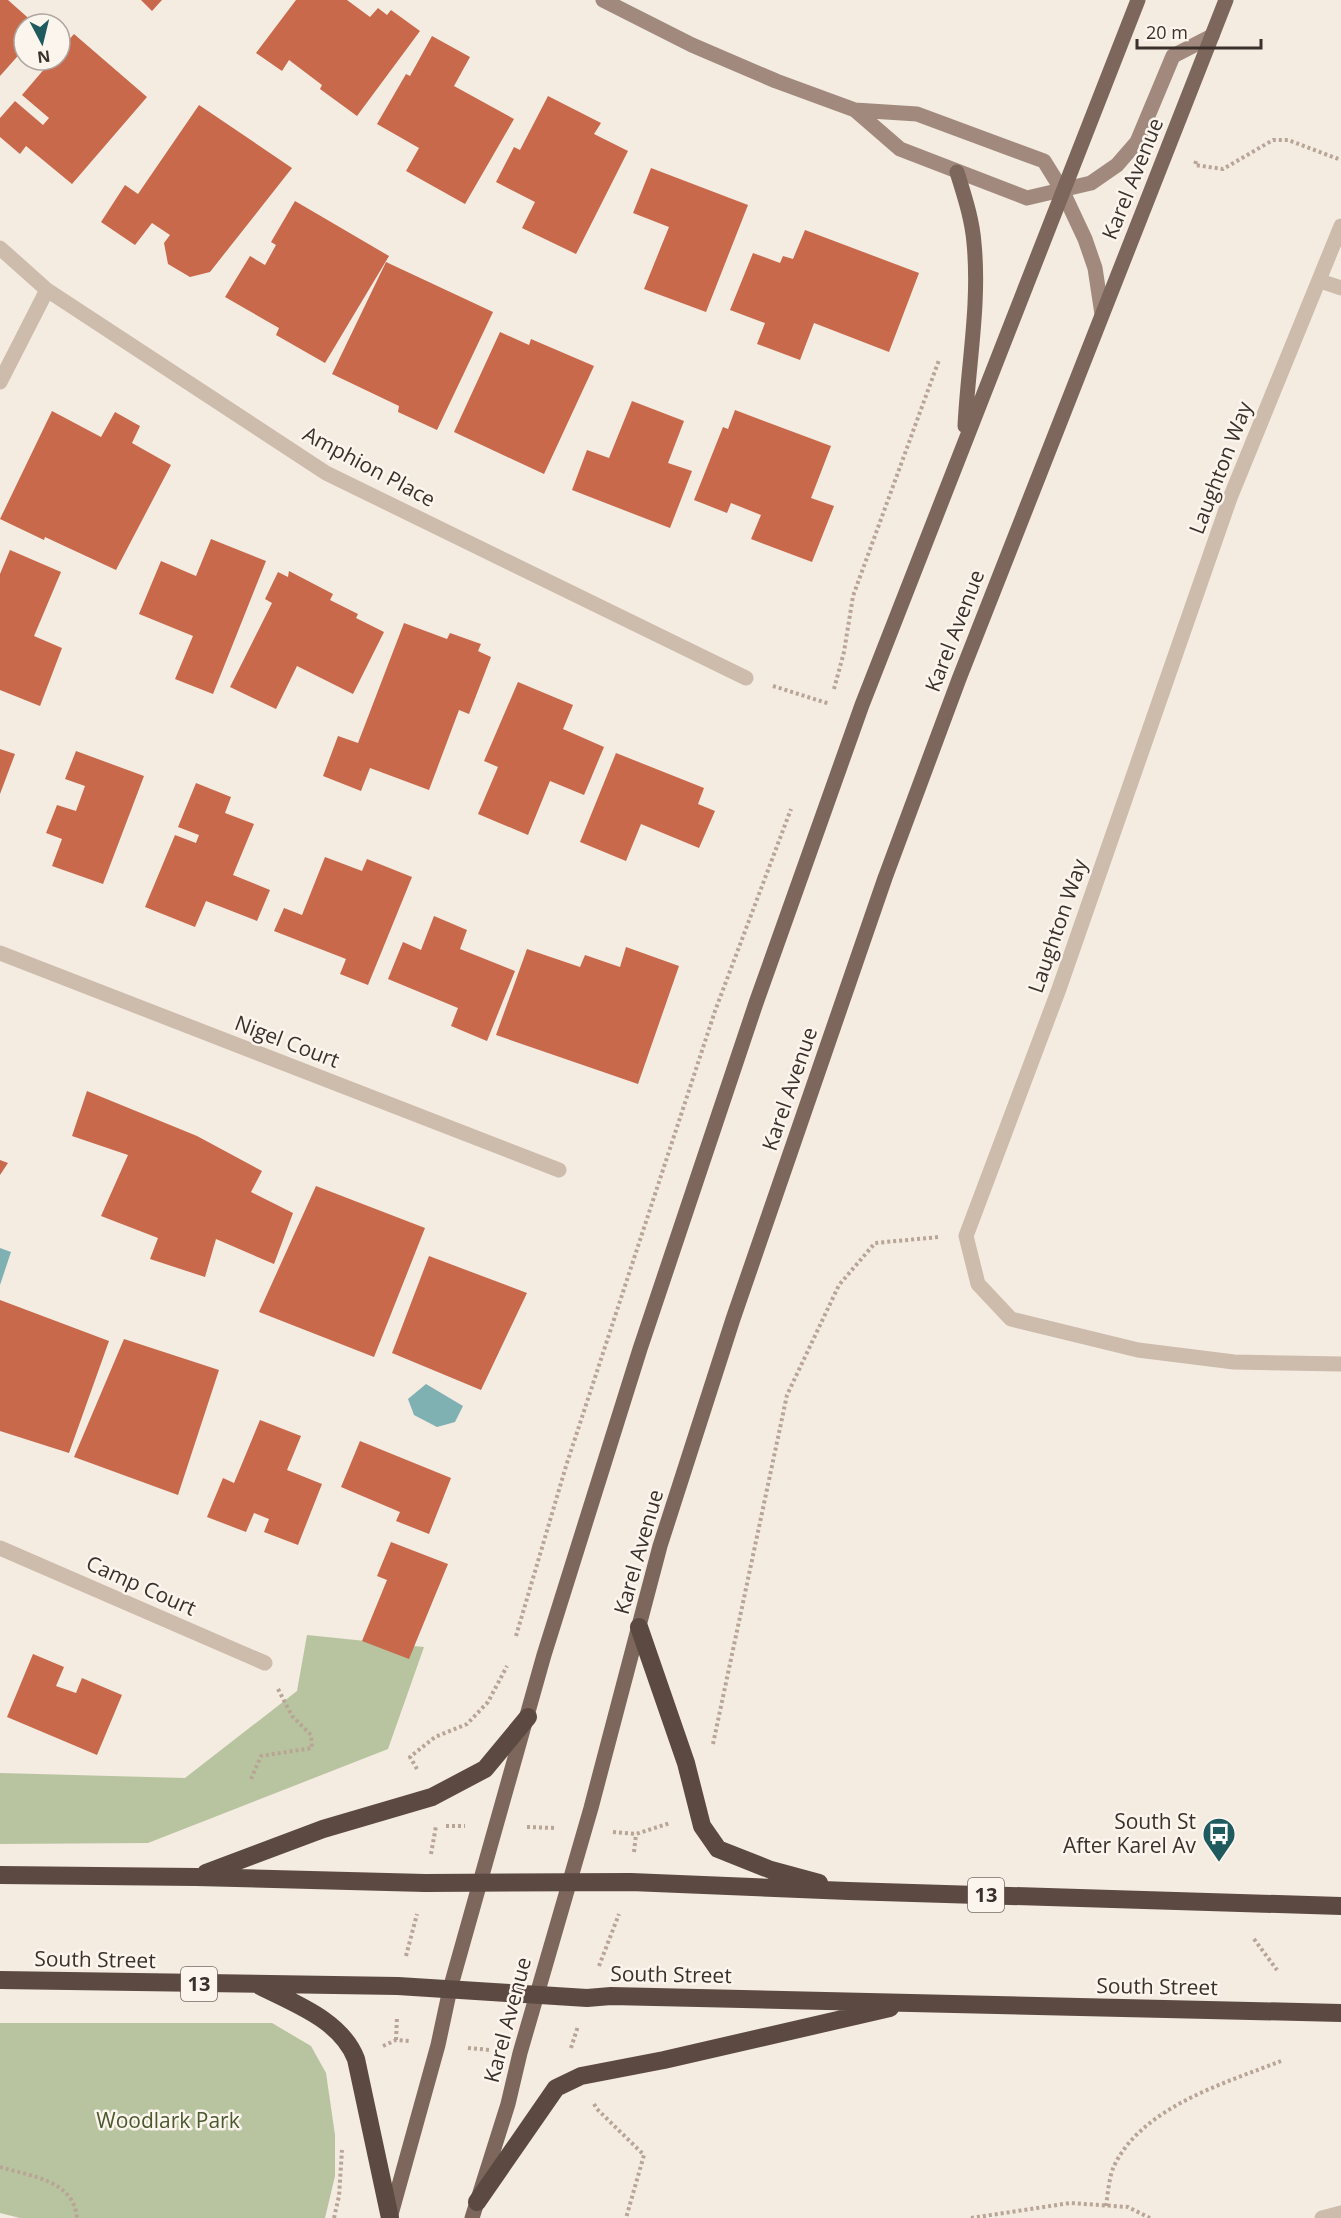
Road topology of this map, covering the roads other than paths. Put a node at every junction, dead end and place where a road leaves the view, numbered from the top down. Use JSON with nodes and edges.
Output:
{"nodes":[{"id":1,"x":603,"y":0,"type":"edge"},
{"id":2,"x":1138,"y":0,"type":"edge"},
{"id":3,"x":1226,"y":0,"type":"edge"},
{"id":4,"x":1212,"y":36,"type":"junction"},
{"id":5,"x":855,"y":110,"type":"junction"},
{"id":6,"x":957,"y":172,"type":"junction"},
{"id":7,"x":1062,"y":190,"type":"junction"},
{"id":8,"x":1341,"y":226,"type":"edge"},
{"id":9,"x":0,"y":248,"type":"edge"},
{"id":10,"x":1320,"y":281,"type":"junction"},
{"id":11,"x":1341,"y":288,"type":"edge"},
{"id":12,"x":47,"y":290,"type":"junction"},
{"id":13,"x":1102,"y":314,"type":"junction"},
{"id":14,"x":0,"y":382,"type":"edge"},
{"id":15,"x":964,"y":441,"type":"junction"},
{"id":16,"x":746,"y":678,"type":"road end"},
{"id":17,"x":0,"y":953,"type":"edge"},
{"id":18,"x":559,"y":1170,"type":"dead end"},
{"id":19,"x":1341,"y":1364,"type":"edge"},
{"id":20,"x":0,"y":1548,"type":"edge"},
{"id":21,"x":639,"y":1627,"type":"junction"},
{"id":22,"x":265,"y":1663,"type":"road end"},
{"id":23,"x":528,"y":1717,"type":"junction"},
{"id":24,"x":0,"y":1875,"type":"edge"},
{"id":25,"x":196,"y":1877,"type":"junction"},
{"id":26,"x":569,"y":1881,"type":"junction"},
{"id":27,"x":481,"y":1882,"type":"junction"},
{"id":28,"x":848,"y":1892,"type":"junction"},
{"id":29,"x":1341,"y":1906,"type":"edge"},
{"id":30,"x":0,"y":1980,"type":"edge"},
{"id":31,"x":258,"y":1985,"type":"junction"},
{"id":32,"x":450,"y":1989,"type":"junction"},
{"id":33,"x":536,"y":1996,"type":"junction"},
{"id":34,"x":918,"y":2002,"type":"junction"},
{"id":35,"x":1341,"y":2013,"type":"edge"},
{"id":36,"x":475,"y":2210,"type":"edge"},
{"id":37,"x":1341,"y":2213,"type":"edge"},
{"id":38,"x":390,"y":2218,"type":"edge"},
{"id":39,"x":1322,"y":2218,"type":"edge"}],
"edges":[{"from":1,"to":5,"type":"street"},
{"from":2,"to":7,"type":"main road"},
{"from":3,"to":4,"type":"main road","name":"Karel Avenue"},
{"from":4,"to":7,"type":"street"},
{"from":4,"to":13,"type":"main road","name":"Karel Avenue"},
{"from":5,"to":6,"type":"street"},
{"from":5,"to":7,"type":"street"},
{"from":6,"to":7,"type":"street"},
{"from":6,"to":15,"type":"main road"},
{"from":7,"to":13,"type":"street"},
{"from":7,"to":15,"type":"main road"},
{"from":8,"to":10,"type":"street","name":"Laughton Way"},
{"from":9,"to":12,"type":"street","name":"Amphion Place"},
{"from":10,"to":11,"type":"street"},
{"from":10,"to":19,"type":"street","name":"Laughton Way"},
{"from":12,"to":14,"type":"street"},
{"from":12,"to":16,"type":"street","name":"Amphion Place"},
{"from":13,"to":21,"type":"main road","name":"Karel Avenue"},
{"from":15,"to":23,"type":"main road"},
{"from":17,"to":18,"type":"street","name":"Nigel Court"},
{"from":20,"to":22,"type":"street","name":"Camp Court"},
{"from":21,"to":26,"type":"main road","name":"Karel Avenue"},
{"from":21,"to":28,"type":"highway"},
{"from":23,"to":25,"type":"highway"},
{"from":23,"to":27,"type":"main road"},
{"from":24,"to":25,"type":"highway","number":"13"},
{"from":25,"to":27,"type":"highway","number":"13"},
{"from":26,"to":27,"type":"highway","number":"13"},
{"from":26,"to":28,"type":"highway","number":"13"},
{"from":26,"to":33,"type":"main road","name":"Karel Avenue"},
{"from":27,"to":32,"type":"main road"},
{"from":28,"to":29,"type":"highway","number":"13"},
{"from":30,"to":31,"type":"highway","name":"South Street","number":"13"},
{"from":31,"to":32,"type":"highway","name":"South Street","number":"13"},
{"from":31,"to":38,"type":"highway"},
{"from":32,"to":33,"type":"highway","name":"South Street","number":"13"},
{"from":32,"to":38,"type":"main road"},
{"from":33,"to":34,"type":"highway","name":"South Street","number":"13"},
{"from":33,"to":36,"type":"main road","name":"Karel Avenue"},
{"from":34,"to":35,"type":"highway","name":"South Street","number":"13"},
{"from":34,"to":36,"type":"highway"},
{"from":37,"to":39,"type":"street"}]}
